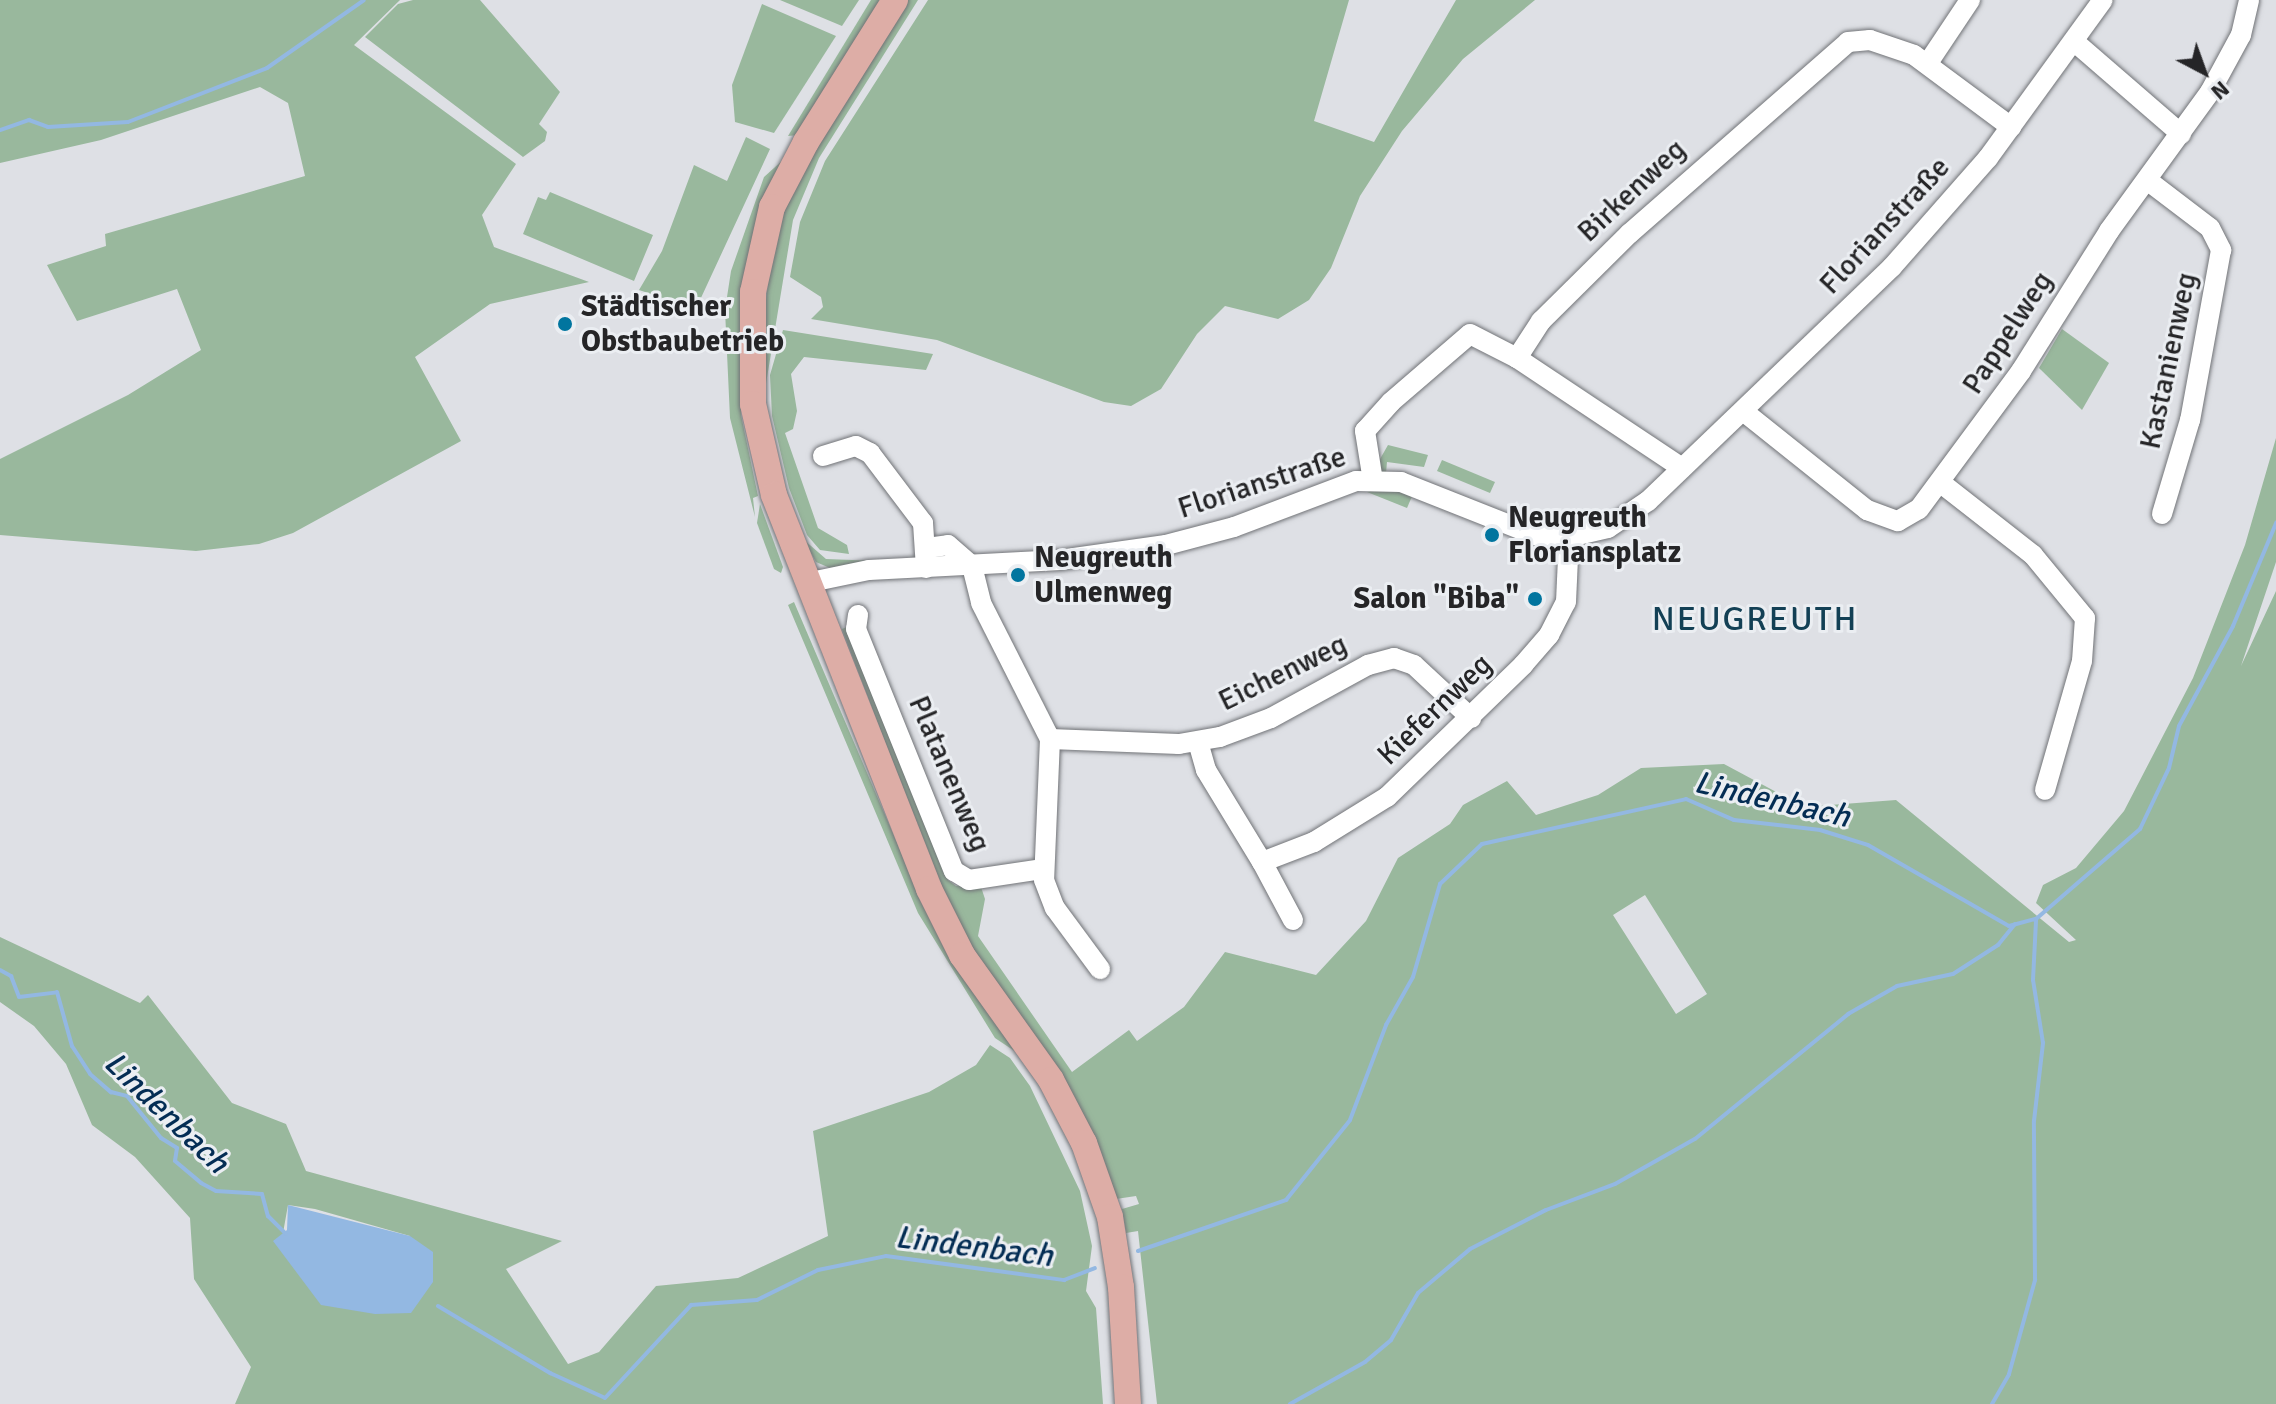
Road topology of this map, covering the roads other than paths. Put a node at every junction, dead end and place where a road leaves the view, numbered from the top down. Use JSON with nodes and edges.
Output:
{"nodes":[{"id":1,"x":895,"y":0,"type":"edge"},
{"id":2,"x":1970,"y":0,"type":"edge"},
{"id":3,"x":2103,"y":0,"type":"edge"},
{"id":4,"x":2249,"y":0,"type":"edge"},
{"id":5,"x":2076,"y":43,"type":"junction"},
{"id":6,"x":1928,"y":63,"type":"junction"},
{"id":7,"x":2011,"y":127,"type":"junction"},
{"id":8,"x":2181,"y":134,"type":"junction"},
{"id":9,"x":2147,"y":180,"type":"junction"},
{"id":10,"x":1517,"y":358,"type":"junction"},
{"id":11,"x":1743,"y":411,"type":"junction"},
{"id":12,"x":823,"y":456,"type":"dead end"},
{"id":13,"x":1682,"y":468,"type":"junction"},
{"id":14,"x":1373,"y":481,"type":"junction"},
{"id":15,"x":1941,"y":483,"type":"junction"},
{"id":16,"x":2162,"y":514,"type":"dead end"},
{"id":17,"x":1569,"y":537,"type":"junction"},
{"id":18,"x":927,"y":558,"type":"junction"},
{"id":19,"x":972,"y":566,"type":"junction"},
{"id":20,"x":806,"y":583,"type":"junction"},
{"id":21,"x":858,"y":615,"type":"dead end"},
{"id":22,"x":1471,"y":718,"type":"junction"},
{"id":23,"x":1050,"y":739,"type":"junction"},
{"id":24,"x":1198,"y":742,"type":"junction"},
{"id":25,"x":2045,"y":790,"type":"dead end"},
{"id":26,"x":1262,"y":862,"type":"junction"},
{"id":27,"x":1043,"y":869,"type":"junction"},
{"id":28,"x":1293,"y":920,"type":"dead end"},
{"id":29,"x":1100,"y":969,"type":"dead end"},
{"id":30,"x":1128,"y":1404,"type":"edge"}],
"edges":[{"from":1,"to":20,"type":"main road"},
{"from":2,"to":6,"type":"street"},
{"from":3,"to":5,"type":"street","name":"Florianstraße"},
{"from":4,"to":8,"type":"street","name":"Pappelweg"},
{"from":5,"to":7,"type":"street","name":"Florianstraße"},
{"from":5,"to":8,"type":"street"},
{"from":6,"to":7,"type":"street","name":"Birkenweg"},
{"from":6,"to":10,"type":"street","name":"Birkenweg"},
{"from":7,"to":11,"type":"street","name":"Florianstraße"},
{"from":8,"to":9,"type":"street","name":"Pappelweg"},
{"from":9,"to":15,"type":"street","name":"Pappelweg"},
{"from":9,"to":16,"type":"street","name":"Kastanienweg"},
{"from":10,"to":13,"type":"street"},
{"from":10,"to":14,"type":"street"},
{"from":11,"to":13,"type":"street","name":"Florianstraße"},
{"from":11,"to":15,"type":"street","name":"Pappelweg"},
{"from":12,"to":18,"type":"street"},
{"from":13,"to":17,"type":"street","name":"Florianstraße"},
{"from":14,"to":17,"type":"street","name":"Florianstraße"},
{"from":14,"to":19,"type":"street","name":"Florianstraße"},
{"from":15,"to":25,"type":"street"},
{"from":17,"to":22,"type":"street","name":"Kiefernweg"},
{"from":18,"to":19,"type":"street"},
{"from":18,"to":20,"type":"street"},
{"from":19,"to":23,"type":"street"},
{"from":20,"to":30,"type":"main road"},
{"from":21,"to":27,"type":"street","name":"Platanenweg"},
{"from":22,"to":24,"type":"street","name":"Eichenweg"},
{"from":22,"to":26,"type":"street","name":"Kiefernweg"},
{"from":23,"to":24,"type":"street","name":"Eichenweg"},
{"from":23,"to":27,"type":"street"},
{"from":24,"to":26,"type":"street"},
{"from":26,"to":28,"type":"street"},
{"from":27,"to":29,"type":"street"}]}
